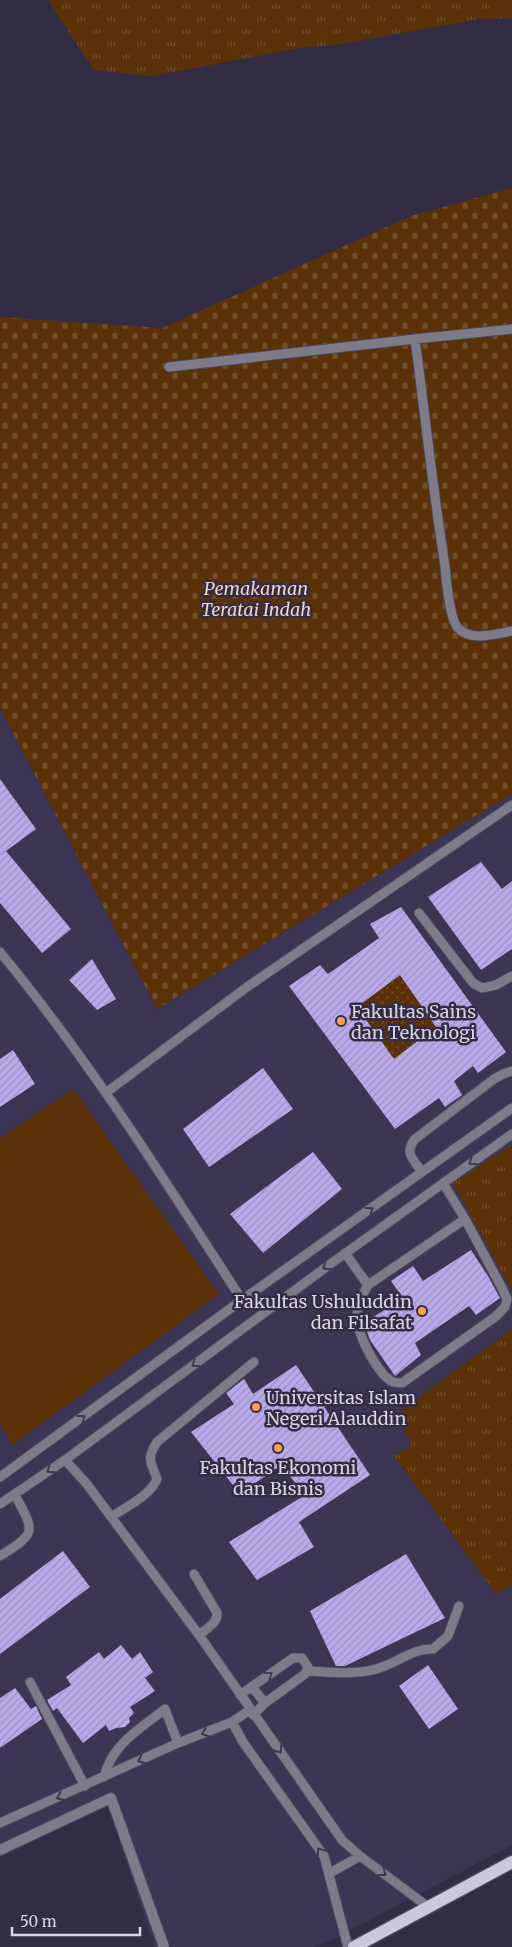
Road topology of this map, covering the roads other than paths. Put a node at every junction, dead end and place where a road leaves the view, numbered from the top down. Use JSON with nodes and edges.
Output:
{"nodes":[{"id":1,"x":512,"y":329,"type":"edge"},
{"id":2,"x":415,"y":339,"type":"junction"},
{"id":3,"x":169,"y":367,"type":"dead end"},
{"id":4,"x":512,"y":631,"type":"edge"},
{"id":5,"x":511,"y":806,"type":"edge"},
{"id":6,"x":419,"y":913,"type":"dead end"},
{"id":7,"x":0,"y":952,"type":"edge"},
{"id":8,"x":512,"y":976,"type":"edge"},
{"id":9,"x":512,"y":1071,"type":"edge"},
{"id":10,"x":107,"y":1092,"type":"junction"},
{"id":11,"x":512,"y":1108,"type":"edge"},
{"id":12,"x":512,"y":1134,"type":"edge"},
{"id":13,"x":422,"y":1172,"type":"junction"},
{"id":14,"x":443,"y":1183,"type":"junction"},
{"id":15,"x":465,"y":1219,"type":"junction"},
{"id":16,"x":345,"y":1253,"type":"junction"},
{"id":17,"x":368,"y":1285,"type":"junction"},
{"id":18,"x":242,"y":1300,"type":"junction"},
{"id":19,"x":254,"y":1362,"type":"dead end"},
{"id":20,"x":65,"y":1460,"type":"junction"},
{"id":21,"x":0,"y":1477,"type":"edge"},
{"id":22,"x":15,"y":1495,"type":"junction"},
{"id":23,"x":0,"y":1504,"type":"edge"},
{"id":24,"x":111,"y":1517,"type":"junction"},
{"id":25,"x":0,"y":1556,"type":"edge"},
{"id":26,"x":194,"y":1574,"type":"dead end"},
{"id":27,"x":460,"y":1606,"type":"dead end"},
{"id":28,"x":199,"y":1635,"type":"junction"},
{"id":29,"x":308,"y":1671,"type":"junction"},
{"id":30,"x":30,"y":1682,"type":"dead end"},
{"id":31,"x":252,"y":1686,"type":"junction"},
{"id":32,"x":240,"y":1695,"type":"junction"},
{"id":33,"x":265,"y":1703,"type":"junction"},
{"id":34,"x":252,"y":1712,"type":"junction"},
{"id":35,"x":232,"y":1722,"type":"junction"},
{"id":36,"x":178,"y":1743,"type":"junction"},
{"id":37,"x":104,"y":1777,"type":"junction"},
{"id":38,"x":85,"y":1786,"type":"junction"},
{"id":39,"x":0,"y":1823,"type":"edge"},
{"id":40,"x":0,"y":1850,"type":"edge"},
{"id":41,"x":360,"y":1856,"type":"junction"},
{"id":42,"x":512,"y":1862,"type":"edge"},
{"id":43,"x":330,"y":1873,"type":"junction"},
{"id":44,"x":427,"y":1906,"type":"junction"},
{"id":45,"x":164,"y":1947,"type":"edge"},
{"id":46,"x":348,"y":1947,"type":"edge"},
{"id":47,"x":354,"y":1947,"type":"edge"}],
"edges":[{"from":1,"to":2,"type":"lane"},
{"from":2,"to":3,"type":"lane"},
{"from":2,"to":4,"type":"lane"},
{"from":5,"to":10,"type":"lane"},
{"from":6,"to":8,"type":"lane"},
{"from":7,"to":10,"type":"lane"},
{"from":9,"to":13,"type":"lane"},
{"from":10,"to":18,"type":"lane"},
{"from":11,"to":13,"type":"lane"},
{"from":12,"to":14,"type":"lane","one_way":true},
{"from":18,"to":13,"type":"lane","one_way":true},
{"from":14,"to":15,"type":"lane"},
{"from":14,"to":16,"type":"lane"},
{"from":15,"to":17,"type":"lane"},
{"from":15,"to":17,"type":"lane"},
{"from":16,"to":17,"type":"lane"},
{"from":16,"to":20,"type":"lane","one_way":true},
{"from":21,"to":18,"type":"lane","one_way":true},
{"from":19,"to":24,"type":"lane"},
{"from":20,"to":22,"type":"lane","one_way":true},
{"from":20,"to":24,"type":"lane"},
{"from":22,"to":23,"type":"lane"},
{"from":22,"to":25,"type":"lane"},
{"from":24,"to":28,"type":"lane"},
{"from":26,"to":28,"type":"lane"},
{"from":27,"to":29,"type":"lane"},
{"from":28,"to":32,"type":"lane"},
{"from":31,"to":29,"type":"lane","one_way":true},
{"from":29,"to":33,"type":"lane"},
{"from":30,"to":38,"type":"lane"},
{"from":31,"to":32,"type":"lane"},
{"from":31,"to":33,"type":"lane"},
{"from":32,"to":34,"type":"lane"},
{"from":33,"to":34,"type":"lane"},
{"from":34,"to":35,"type":"lane"},
{"from":34,"to":41,"type":"lane","one_way":true},
{"from":35,"to":36,"type":"lane","one_way":true},
{"from":43,"to":35,"type":"lane","one_way":true},
{"from":36,"to":37,"type":"lane","one_way":true},
{"from":36,"to":37,"type":"lane"},
{"from":37,"to":38,"type":"lane"},
{"from":38,"to":39,"type":"lane","one_way":true},
{"from":40,"to":45,"type":"street"},
{"from":41,"to":43,"type":"lane"},
{"from":41,"to":44,"type":"lane","one_way":true},
{"from":42,"to":44,"type":"main road"},
{"from":43,"to":46,"type":"lane"},
{"from":44,"to":47,"type":"main road"}]}
